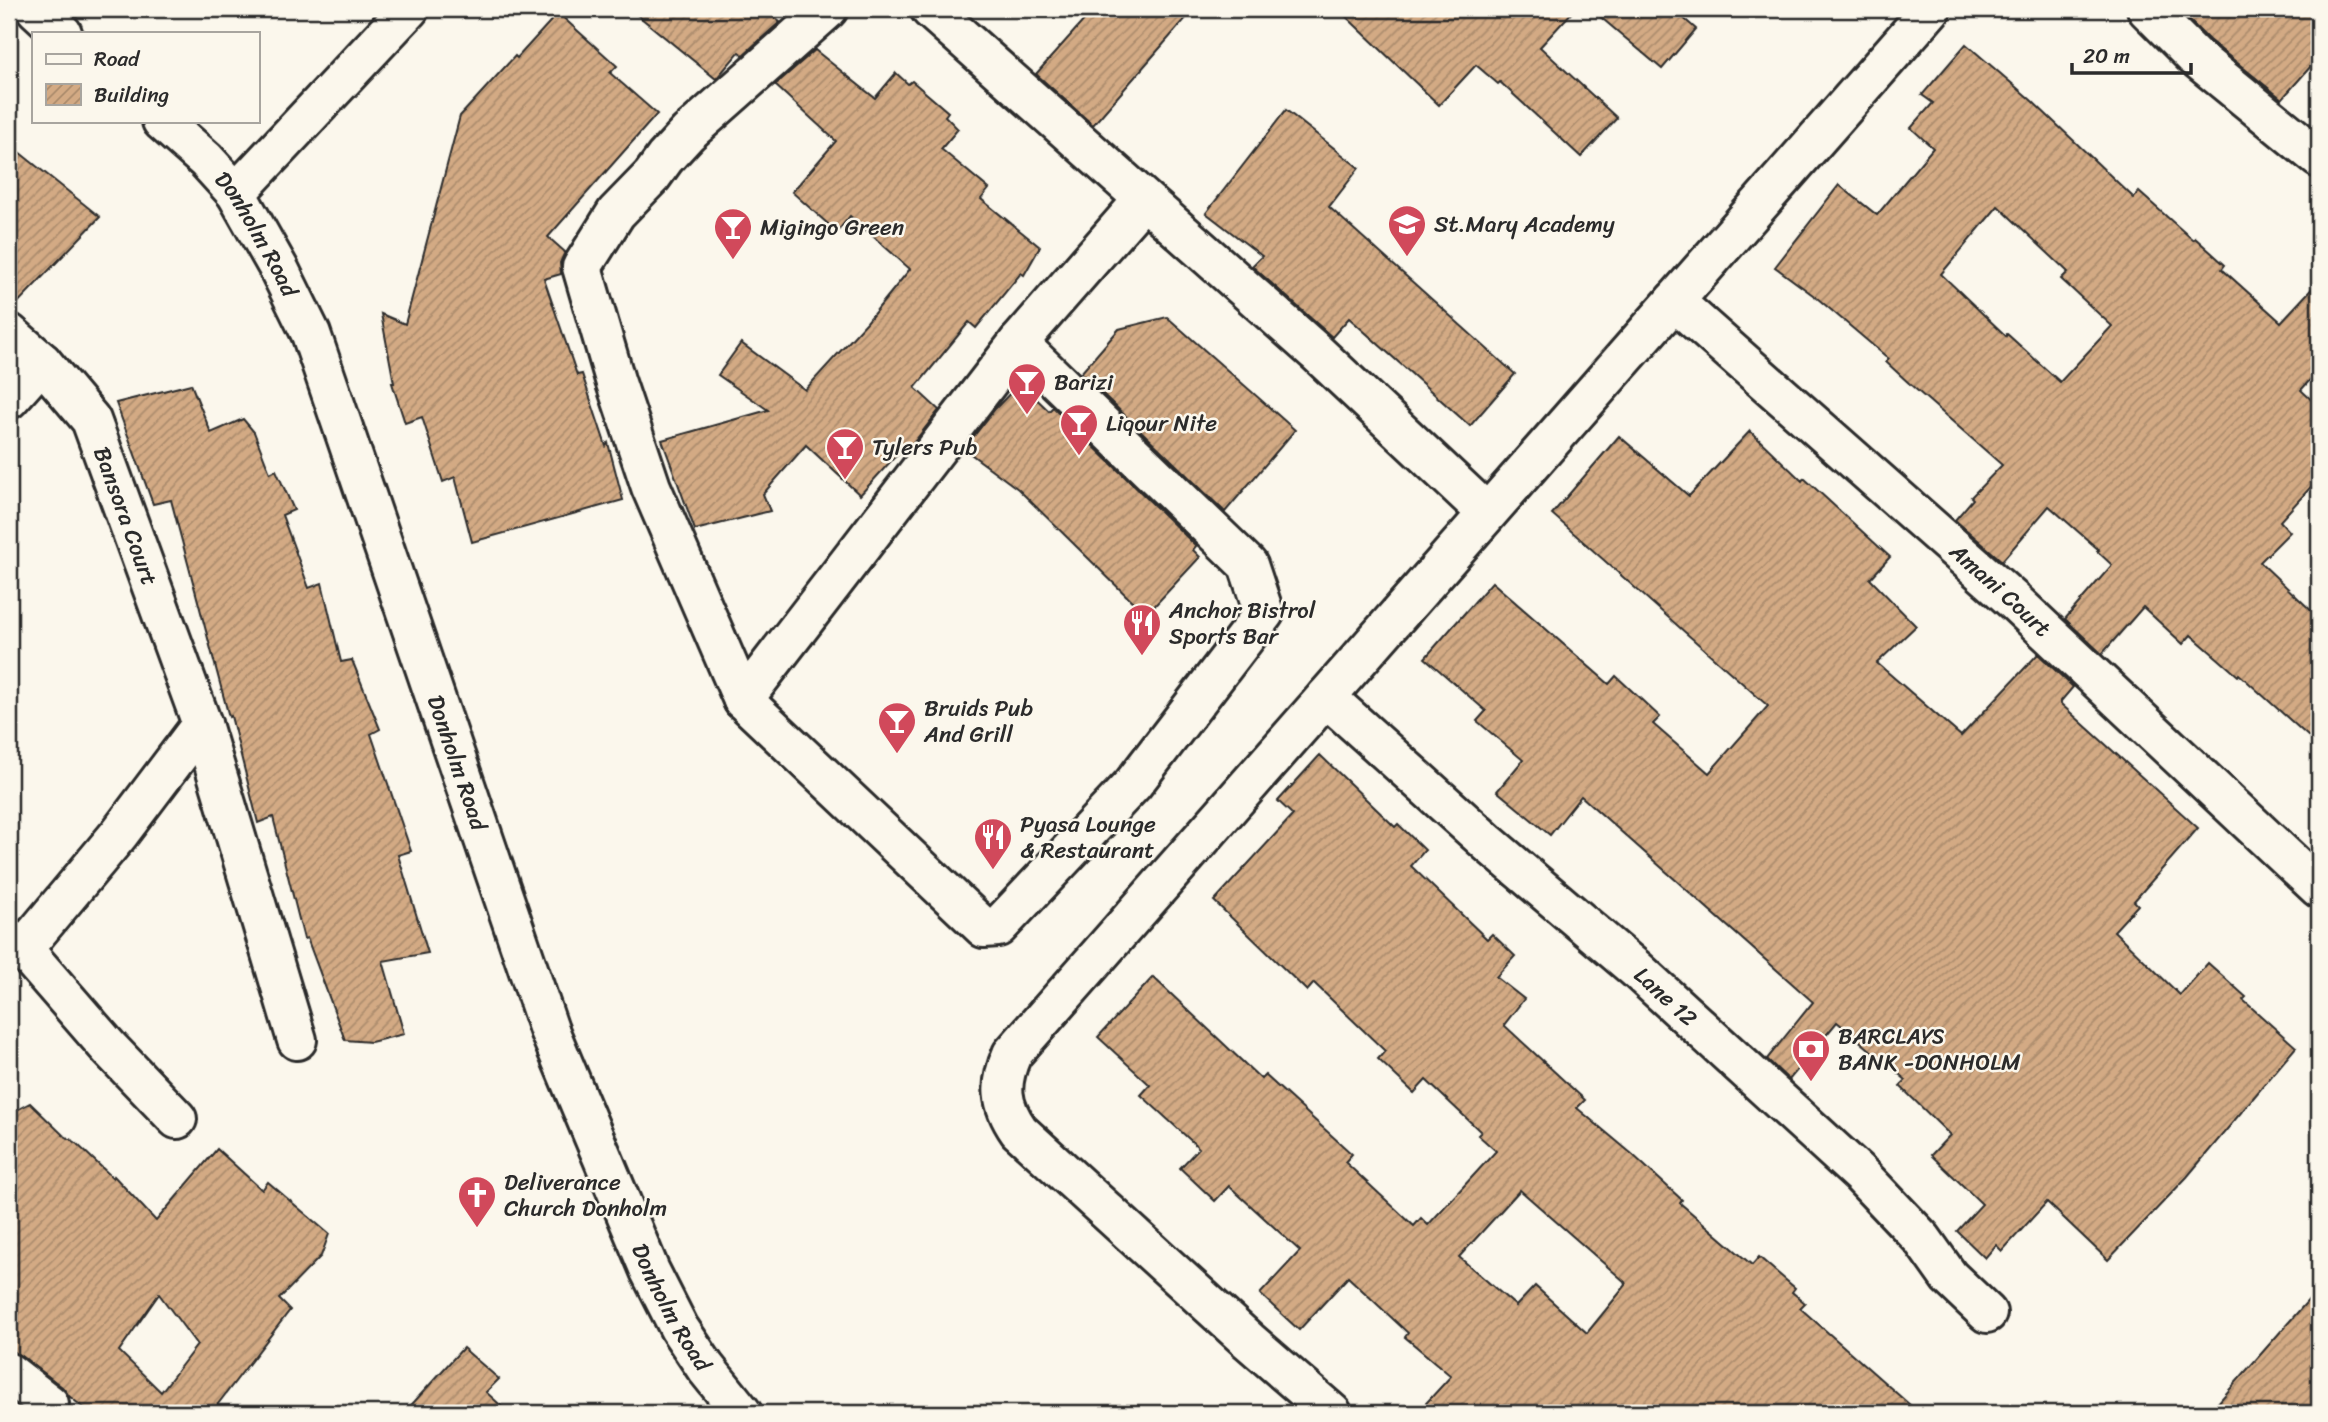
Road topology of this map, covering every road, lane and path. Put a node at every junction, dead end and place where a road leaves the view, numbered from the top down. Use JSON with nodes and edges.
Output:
{"nodes":[{"id":1,"x":36,"y":9,"type":"edge"},
{"id":2,"x":409,"y":9,"type":"edge"},
{"id":3,"x":828,"y":9,"type":"edge"},
{"id":4,"x":930,"y":9,"type":"edge"},
{"id":5,"x":1931,"y":9,"type":"edge"},
{"id":6,"x":2147,"y":9,"type":"edge"},
{"id":7,"x":61,"y":32,"type":"edge"},
{"id":8,"x":163,"y":122,"type":"edge"},
{"id":9,"x":2319,"y":158,"type":"edge"},
{"id":10,"x":236,"y":193,"type":"junction"},
{"id":11,"x":1143,"y":200,"type":"junction"},
{"id":12,"x":1674,"y":301,"type":"junction"},
{"id":13,"x":9,"y":334,"type":"edge"},
{"id":14,"x":1018,"y":343,"type":"junction"},
{"id":15,"x":41,"y":362,"type":"junction"},
{"id":16,"x":9,"y":399,"type":"edge"},
{"id":17,"x":1487,"y":513,"type":"junction"},
{"id":18,"x":1325,"y":697,"type":"junction"},
{"id":19,"x":743,"y":700,"type":"junction"},
{"id":20,"x":202,"y":724,"type":"junction"},
{"id":21,"x":2319,"y":888,"type":"edge"},
{"id":22,"x":16,"y":943,"type":"edge"},
{"id":23,"x":297,"y":1040,"type":"dead end"},
{"id":24,"x":177,"y":1119,"type":"dead end"},
{"id":25,"x":1987,"y":1313,"type":"dead end"},
{"id":26,"x":9,"y":1373,"type":"edge"},
{"id":27,"x":49,"y":1404,"type":"dead end"},
{"id":28,"x":741,"y":1413,"type":"edge"},
{"id":29,"x":1332,"y":1413,"type":"edge"}],
"edges":[{"from":1,"to":7,"type":"street"},
{"from":2,"to":10,"type":"street"},
{"from":3,"to":19,"type":"street"},
{"from":4,"to":11,"type":"street"},
{"from":5,"to":12,"type":"street"},
{"from":6,"to":9,"type":"street"},
{"from":8,"to":10,"type":"street","name":"Donholm Road"},
{"from":10,"to":28,"type":"street","name":"Donholm Road"},
{"from":11,"to":14,"type":"street"},
{"from":11,"to":17,"type":"street"},
{"from":12,"to":17,"type":"street"},
{"from":12,"to":21,"type":"street","name":"Amani Court"},
{"from":13,"to":15,"type":"street","name":"Bansora Court"},
{"from":14,"to":19,"type":"street"},
{"from":14,"to":19,"type":"street"},
{"from":15,"to":16,"type":"street"},
{"from":15,"to":20,"type":"street","name":"Bansora Court"},
{"from":17,"to":18,"type":"street"},
{"from":18,"to":25,"type":"street","name":"Lane 12"},
{"from":18,"to":29,"type":"street"},
{"from":20,"to":22,"type":"street"},
{"from":20,"to":23,"type":"street","name":"Bansora Court"},
{"from":22,"to":24,"type":"street"},
{"from":26,"to":27,"type":"street"}]}
